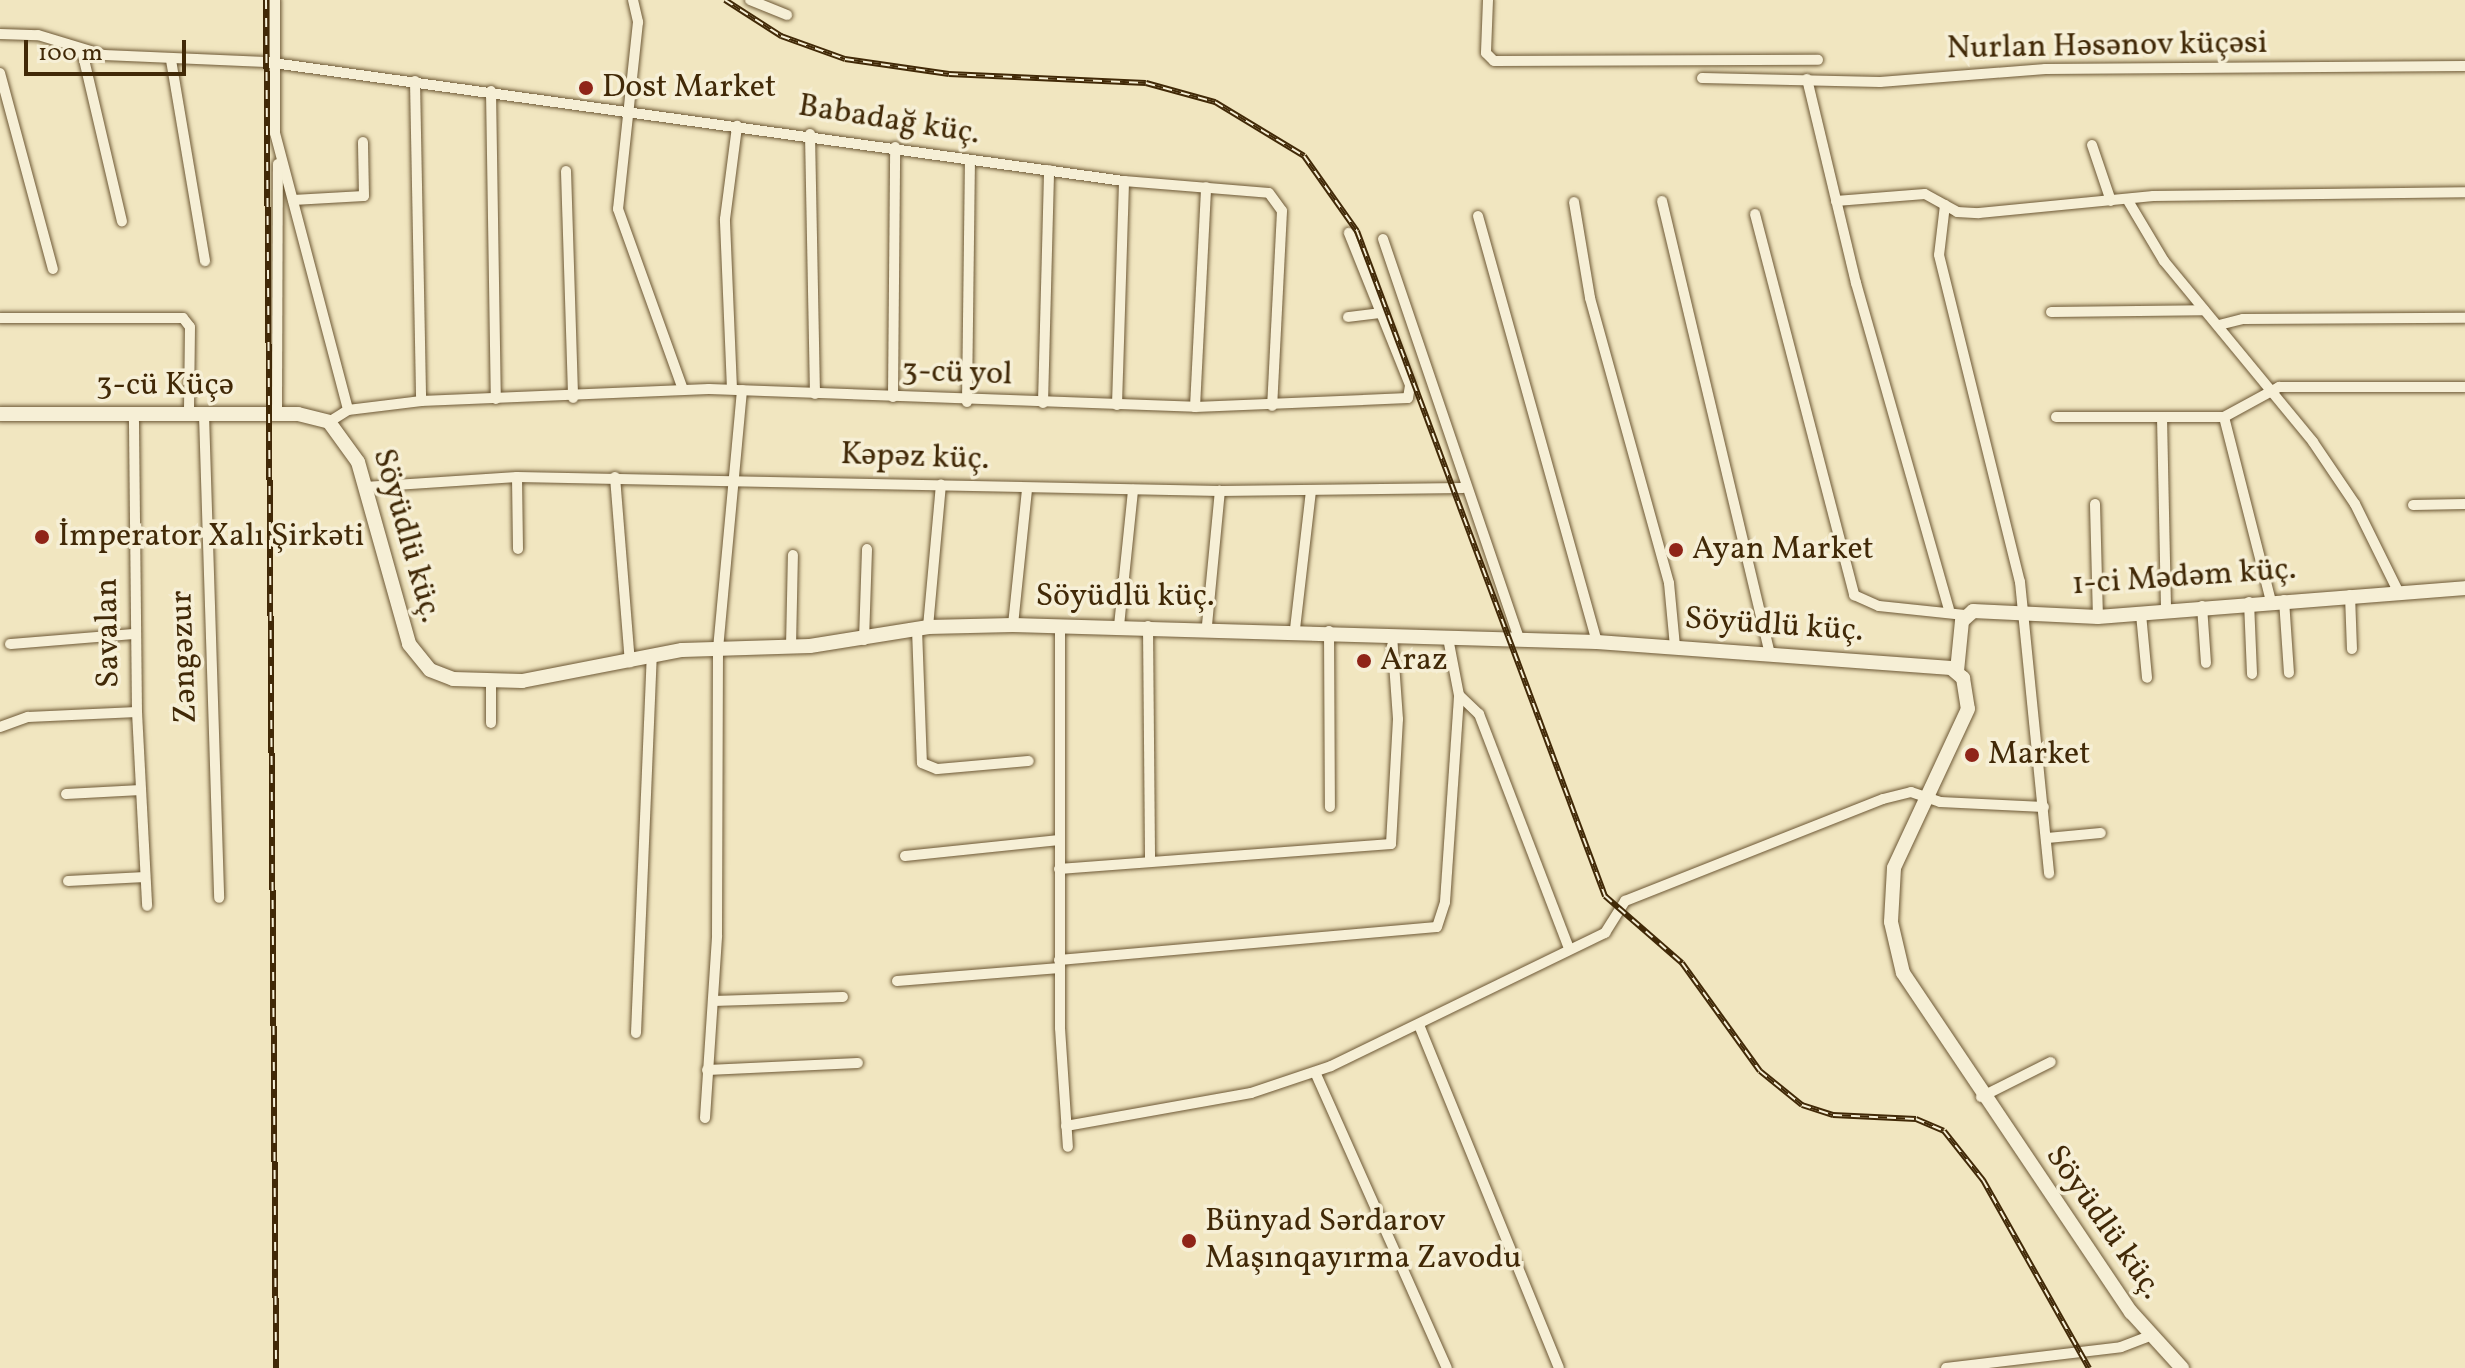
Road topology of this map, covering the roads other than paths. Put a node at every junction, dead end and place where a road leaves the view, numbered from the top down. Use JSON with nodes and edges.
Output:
{"nodes":[{"id":1,"x":275,"y":0,"type":"edge"},
{"id":2,"x":633,"y":0,"type":"edge"},
{"id":3,"x":750,"y":0,"type":"edge"},
{"id":4,"x":1488,"y":0,"type":"edge"},
{"id":5,"x":787,"y":15,"type":"dead end"},
{"id":6,"x":0,"y":34,"type":"edge"},
{"id":7,"x":82,"y":51,"type":"junction"},
{"id":8,"x":171,"y":60,"type":"junction"},
{"id":9,"x":1818,"y":60,"type":"dead end"},
{"id":10,"x":274,"y":64,"type":"junction"},
{"id":11,"x":2465,"y":66,"type":"edge"},
{"id":12,"x":0,"y":73,"type":"edge"},
{"id":13,"x":1702,"y":78,"type":"dead end"},
{"id":14,"x":1807,"y":79,"type":"junction"},
{"id":15,"x":415,"y":81,"type":"junction"},
{"id":16,"x":491,"y":91,"type":"junction"},
{"id":17,"x":626,"y":109,"type":"junction"},
{"id":18,"x":737,"y":126,"type":"junction"},
{"id":19,"x":810,"y":134,"type":"junction"},
{"id":20,"x":363,"y":142,"type":"dead end"},
{"id":21,"x":2092,"y":145,"type":"dead end"},
{"id":22,"x":895,"y":147,"type":"junction"},
{"id":23,"x":279,"y":151,"type":"junction"},
{"id":24,"x":970,"y":160,"type":"junction"},
{"id":25,"x":1049,"y":170,"type":"junction"},
{"id":26,"x":566,"y":171,"type":"dead end"},
{"id":27,"x":1124,"y":181,"type":"junction"},
{"id":28,"x":1206,"y":187,"type":"junction"},
{"id":29,"x":2465,"y":192,"type":"edge"},
{"id":30,"x":2127,"y":199,"type":"junction"},
{"id":31,"x":293,"y":200,"type":"junction"},
{"id":32,"x":1662,"y":201,"type":"dead end"},
{"id":33,"x":1836,"y":201,"type":"junction"},
{"id":34,"x":2111,"y":201,"type":"junction"},
{"id":35,"x":1574,"y":202,"type":"dead end"},
{"id":36,"x":1945,"y":205,"type":"junction"},
{"id":37,"x":1755,"y":214,"type":"dead end"},
{"id":38,"x":1478,"y":216,"type":"dead end"},
{"id":39,"x":122,"y":221,"type":"dead end"},
{"id":40,"x":1349,"y":233,"type":"dead end"},
{"id":41,"x":1383,"y":239,"type":"dead end"},
{"id":42,"x":205,"y":261,"type":"dead end"},
{"id":43,"x":53,"y":269,"type":"dead end"},
{"id":44,"x":2204,"y":310,"type":"junction"},
{"id":45,"x":2051,"y":312,"type":"dead end"},
{"id":46,"x":1383,"y":313,"type":"junction"},
{"id":47,"x":1348,"y":317,"type":"dead end"},
{"id":48,"x":0,"y":318,"type":"edge"},
{"id":49,"x":2465,"y":318,"type":"edge"},
{"id":50,"x":2219,"y":325,"type":"junction"},
{"id":51,"x":2465,"y":387,"type":"edge"},
{"id":52,"x":2268,"y":389,"type":"junction"},
{"id":53,"x":683,"y":390,"type":"junction"},
{"id":54,"x":737,"y":390,"type":"junction"},
{"id":55,"x":815,"y":394,"type":"junction"},
{"id":56,"x":893,"y":397,"type":"junction"},
{"id":57,"x":573,"y":398,"type":"junction"},
{"id":58,"x":496,"y":399,"type":"junction"},
{"id":59,"x":421,"y":401,"type":"junction"},
{"id":60,"x":967,"y":402,"type":"junction"},
{"id":61,"x":1043,"y":403,"type":"junction"},
{"id":62,"x":1117,"y":405,"type":"junction"},
{"id":63,"x":1272,"y":406,"type":"junction"},
{"id":64,"x":1195,"y":407,"type":"junction"},
{"id":65,"x":348,"y":410,"type":"junction"},
{"id":66,"x":0,"y":414,"type":"edge"},
{"id":67,"x":277,"y":414,"type":"junction"},
{"id":68,"x":134,"y":415,"type":"junction"},
{"id":69,"x":196,"y":415,"type":"junction"},
{"id":70,"x":2056,"y":417,"type":"dead end"},
{"id":71,"x":2162,"y":417,"type":"junction"},
{"id":72,"x":2224,"y":417,"type":"junction"},
{"id":73,"x":329,"y":422,"type":"junction"},
{"id":74,"x":517,"y":477,"type":"junction"},
{"id":75,"x":615,"y":477,"type":"junction"},
{"id":76,"x":735,"y":479,"type":"junction"},
{"id":77,"x":941,"y":485,"type":"junction"},
{"id":78,"x":365,"y":487,"type":"junction"},
{"id":79,"x":1463,"y":488,"type":"junction"},
{"id":80,"x":1027,"y":489,"type":"junction"},
{"id":81,"x":1133,"y":490,"type":"junction"},
{"id":82,"x":1220,"y":491,"type":"junction"},
{"id":83,"x":1311,"y":491,"type":"junction"},
{"id":84,"x":2095,"y":504,"type":"dead end"},
{"id":85,"x":2465,"y":504,"type":"edge"},
{"id":86,"x":2413,"y":505,"type":"dead end"},
{"id":87,"x":518,"y":549,"type":"dead end"},
{"id":88,"x":867,"y":549,"type":"dead end"},
{"id":89,"x":793,"y":555,"type":"dead end"},
{"id":90,"x":2465,"y":588,"type":"edge"},
{"id":91,"x":2398,"y":591,"type":"junction"},
{"id":92,"x":2350,"y":595,"type":"junction"},
{"id":93,"x":2278,"y":600,"type":"junction"},
{"id":94,"x":2249,"y":602,"type":"junction"},
{"id":95,"x":2202,"y":606,"type":"junction"},
{"id":96,"x":1949,"y":609,"type":"junction"},
{"id":97,"x":2023,"y":610,"type":"junction"},
{"id":98,"x":2166,"y":611,"type":"junction"},
{"id":99,"x":2141,"y":614,"type":"junction"},
{"id":100,"x":1965,"y":615,"type":"junction"},
{"id":101,"x":2098,"y":617,"type":"junction"},
{"id":102,"x":1013,"y":625,"type":"junction"},
{"id":103,"x":1060,"y":625,"type":"junction"},
{"id":104,"x":1207,"y":625,"type":"junction"},
{"id":105,"x":1119,"y":626,"type":"junction"},
{"id":106,"x":1148,"y":626,"type":"junction"},
{"id":107,"x":922,"y":628,"type":"junction"},
{"id":108,"x":1295,"y":629,"type":"junction"},
{"id":109,"x":1329,"y":631,"type":"junction"},
{"id":110,"x":135,"y":634,"type":"junction"},
{"id":111,"x":1392,"y":636,"type":"junction"},
{"id":112,"x":1448,"y":638,"type":"junction"},
{"id":113,"x":1519,"y":639,"type":"junction"},
{"id":114,"x":864,"y":640,"type":"junction"},
{"id":115,"x":1597,"y":642,"type":"junction"},
{"id":116,"x":10,"y":644,"type":"dead end"},
{"id":117,"x":1675,"y":646,"type":"junction"},
{"id":118,"x":791,"y":647,"type":"junction"},
{"id":119,"x":718,"y":649,"type":"junction"},
{"id":120,"x":2352,"y":649,"type":"dead end"},
{"id":121,"x":1770,"y":654,"type":"junction"},
{"id":122,"x":652,"y":655,"type":"junction"},
{"id":123,"x":630,"y":662,"type":"junction"},
{"id":124,"x":2206,"y":663,"type":"dead end"},
{"id":125,"x":1957,"y":671,"type":"junction"},
{"id":126,"x":2289,"y":673,"type":"dead end"},
{"id":127,"x":2252,"y":674,"type":"dead end"},
{"id":128,"x":2147,"y":678,"type":"dead end"},
{"id":129,"x":491,"y":682,"type":"junction"},
{"id":130,"x":1459,"y":695,"type":"junction"},
{"id":131,"x":137,"y":712,"type":"junction"},
{"id":132,"x":491,"y":723,"type":"dead end"},
{"id":133,"x":0,"y":727,"type":"edge"},
{"id":134,"x":1029,"y":761,"type":"dead end"},
{"id":135,"x":141,"y":790,"type":"junction"},
{"id":136,"x":66,"y":794,"type":"dead end"},
{"id":137,"x":1921,"y":797,"type":"junction"},
{"id":138,"x":1330,"y":807,"type":"dead end"},
{"id":139,"x":2044,"y":807,"type":"junction"},
{"id":140,"x":2101,"y":833,"type":"dead end"},
{"id":141,"x":2047,"y":838,"type":"junction"},
{"id":142,"x":1059,"y":840,"type":"junction"},
{"id":143,"x":905,"y":856,"type":"dead end"},
{"id":144,"x":1150,"y":861,"type":"junction"},
{"id":145,"x":1059,"y":869,"type":"junction"},
{"id":146,"x":2049,"y":874,"type":"dead end"},
{"id":147,"x":145,"y":877,"type":"junction"},
{"id":148,"x":68,"y":881,"type":"dead end"},
{"id":149,"x":219,"y":898,"type":"dead end"},
{"id":150,"x":147,"y":906,"type":"dead end"},
{"id":151,"x":1569,"y":948,"type":"junction"},
{"id":152,"x":1059,"y":964,"type":"junction"},
{"id":153,"x":897,"y":981,"type":"dead end"},
{"id":154,"x":843,"y":997,"type":"dead end"},
{"id":155,"x":713,"y":1001,"type":"junction"},
{"id":156,"x":1419,"y":1025,"type":"junction"},
{"id":157,"x":636,"y":1033,"type":"dead end"},
{"id":158,"x":2051,"y":1062,"type":"dead end"},
{"id":159,"x":858,"y":1063,"type":"dead end"},
{"id":160,"x":707,"y":1070,"type":"junction"},
{"id":161,"x":1315,"y":1072,"type":"junction"},
{"id":162,"x":1981,"y":1097,"type":"junction"},
{"id":163,"x":705,"y":1118,"type":"dead end"},
{"id":164,"x":1066,"y":1126,"type":"junction"},
{"id":165,"x":1068,"y":1147,"type":"dead end"},
{"id":166,"x":2149,"y":1336,"type":"junction"},
{"id":167,"x":1447,"y":1368,"type":"edge"},
{"id":168,"x":1559,"y":1368,"type":"edge"},
{"id":169,"x":1946,"y":1368,"type":"edge"},
{"id":170,"x":2182,"y":1368,"type":"edge"}],
"edges":[{"from":1,"to":10,"type":"street"},
{"from":2,"to":17,"type":"street"},
{"from":3,"to":5,"type":"street"},
{"from":4,"to":9,"type":"street"},
{"from":6,"to":7,"type":"street","name":"Babadağ küç."},
{"from":7,"to":8,"type":"street","name":"Babadağ küç."},
{"from":7,"to":39,"type":"street"},
{"from":8,"to":10,"type":"street","name":"Babadağ küç."},
{"from":8,"to":42,"type":"street"},
{"from":10,"to":15,"type":"street","name":"Babadağ küç."},
{"from":10,"to":23,"type":"street"},
{"from":11,"to":14,"type":"street","name":"Nurlan Həsənov küçəsi"},
{"from":12,"to":43,"type":"street"},
{"from":13,"to":14,"type":"street","name":"Nurlan Həsənov küçəsi"},
{"from":14,"to":33,"type":"street"},
{"from":15,"to":16,"type":"street","name":"Babadağ küç."},
{"from":15,"to":59,"type":"street"},
{"from":16,"to":17,"type":"street","name":"Babadağ küç."},
{"from":16,"to":58,"type":"street"},
{"from":17,"to":18,"type":"street","name":"Babadağ küç."},
{"from":17,"to":53,"type":"street"},
{"from":18,"to":19,"type":"street","name":"Babadağ küç."},
{"from":18,"to":54,"type":"street"},
{"from":19,"to":22,"type":"street","name":"Babadağ küç."},
{"from":19,"to":55,"type":"street"},
{"from":20,"to":31,"type":"street"},
{"from":21,"to":34,"type":"street"},
{"from":22,"to":24,"type":"street","name":"Babadağ küç."},
{"from":22,"to":56,"type":"street"},
{"from":23,"to":31,"type":"street"},
{"from":23,"to":67,"type":"street"},
{"from":24,"to":25,"type":"street","name":"Babadağ küç."},
{"from":24,"to":60,"type":"street"},
{"from":25,"to":27,"type":"street","name":"Babadağ küç."},
{"from":25,"to":61,"type":"street"},
{"from":26,"to":57,"type":"street"},
{"from":27,"to":28,"type":"street","name":"Babadağ küç."},
{"from":27,"to":62,"type":"street"},
{"from":28,"to":63,"type":"street","name":"Babadağ küç."},
{"from":28,"to":64,"type":"street"},
{"from":29,"to":30,"type":"street"},
{"from":30,"to":34,"type":"street"},
{"from":30,"to":44,"type":"street"},
{"from":31,"to":65,"type":"street"},
{"from":32,"to":121,"type":"street"},
{"from":33,"to":36,"type":"street"},
{"from":33,"to":96,"type":"street"},
{"from":34,"to":36,"type":"street"},
{"from":35,"to":117,"type":"street"},
{"from":36,"to":97,"type":"street"},
{"from":37,"to":96,"type":"street"},
{"from":38,"to":115,"type":"street"},
{"from":40,"to":46,"type":"street","name":"3-cü yol"},
{"from":41,"to":79,"type":"street"},
{"from":44,"to":45,"type":"street"},
{"from":44,"to":50,"type":"street"},
{"from":46,"to":47,"type":"street"},
{"from":46,"to":63,"type":"street","name":"3-cü yol"},
{"from":48,"to":69,"type":"street","name":"Zəngəzur"},
{"from":49,"to":50,"type":"street"},
{"from":50,"to":52,"type":"street"},
{"from":51,"to":52,"type":"street"},
{"from":52,"to":72,"type":"street"},
{"from":52,"to":91,"type":"street"},
{"from":53,"to":54,"type":"street","name":"3-cü yol"},
{"from":53,"to":57,"type":"street","name":"3-cü yol"},
{"from":54,"to":55,"type":"street","name":"3-cü yol"},
{"from":54,"to":76,"type":"street"},
{"from":55,"to":56,"type":"street","name":"3-cü yol"},
{"from":56,"to":60,"type":"street","name":"3-cü yol"},
{"from":57,"to":58,"type":"street","name":"3-cü yol"},
{"from":58,"to":59,"type":"street","name":"3-cü yol"},
{"from":59,"to":65,"type":"street","name":"3-cü yol"},
{"from":60,"to":61,"type":"street","name":"3-cü yol"},
{"from":61,"to":62,"type":"street","name":"3-cü yol"},
{"from":62,"to":64,"type":"street","name":"3-cü yol"},
{"from":63,"to":64,"type":"street","name":"3-cü yol"},
{"from":65,"to":73,"type":"street","name":"3-cü yol"},
{"from":66,"to":68,"type":"street","name":"3-cü Küçə"},
{"from":67,"to":69,"type":"street","name":"3-cü Küçə"},
{"from":67,"to":73,"type":"street","name":"3-cü Küçə"},
{"from":68,"to":69,"type":"street","name":"3-cü Küçə"},
{"from":68,"to":110,"type":"street","name":"Savalan"},
{"from":69,"to":149,"type":"street","name":"Zəngəzur"},
{"from":70,"to":71,"type":"street"},
{"from":71,"to":72,"type":"street"},
{"from":71,"to":98,"type":"street"},
{"from":72,"to":93,"type":"street"},
{"from":73,"to":78,"type":"street","name":"Söyüdlü küç."},
{"from":74,"to":75,"type":"street","name":"Kəpəz küç."},
{"from":74,"to":78,"type":"street","name":"Kəpəz küç."},
{"from":74,"to":87,"type":"street"},
{"from":75,"to":76,"type":"street","name":"Kəpəz küç."},
{"from":75,"to":123,"type":"street"},
{"from":76,"to":77,"type":"street","name":"Kəpəz küç."},
{"from":76,"to":119,"type":"street"},
{"from":77,"to":80,"type":"street","name":"Kəpəz küç."},
{"from":77,"to":107,"type":"street"},
{"from":78,"to":129,"type":"street","name":"Söyüdlü küç."},
{"from":79,"to":83,"type":"street","name":"Kəpəz küç."},
{"from":79,"to":113,"type":"street"},
{"from":80,"to":81,"type":"street","name":"Kəpəz küç."},
{"from":80,"to":102,"type":"street"},
{"from":81,"to":82,"type":"street","name":"Kəpəz küç."},
{"from":81,"to":105,"type":"street"},
{"from":82,"to":83,"type":"street","name":"Kəpəz küç."},
{"from":82,"to":104,"type":"street"},
{"from":83,"to":108,"type":"street"},
{"from":84,"to":101,"type":"street"},
{"from":85,"to":86,"type":"street"},
{"from":88,"to":114,"type":"street"},
{"from":89,"to":118,"type":"street"},
{"from":90,"to":91,"type":"street","name":"1-ci Mədəm küç."},
{"from":91,"to":92,"type":"street","name":"1-ci Mədəm küç."},
{"from":92,"to":93,"type":"street","name":"1-ci Mədəm küç."},
{"from":92,"to":120,"type":"street"},
{"from":93,"to":94,"type":"street","name":"1-ci Mədəm küç."},
{"from":93,"to":126,"type":"street"},
{"from":94,"to":95,"type":"street","name":"1-ci Mədəm küç."},
{"from":94,"to":127,"type":"street"},
{"from":95,"to":98,"type":"street","name":"1-ci Mədəm küç."},
{"from":95,"to":124,"type":"street"},
{"from":96,"to":100,"type":"street"},
{"from":97,"to":100,"type":"street","name":"1-ci Mədəm küç."},
{"from":97,"to":101,"type":"street","name":"1-ci Mədəm küç."},
{"from":97,"to":139,"type":"street"},
{"from":98,"to":99,"type":"street","name":"1-ci Mədəm küç."},
{"from":99,"to":101,"type":"street","name":"1-ci Mədəm küç."},
{"from":99,"to":128,"type":"street"},
{"from":100,"to":125,"type":"street"},
{"from":102,"to":103,"type":"street","name":"Söyüdlü küç."},
{"from":102,"to":107,"type":"street","name":"Söyüdlü küç."},
{"from":103,"to":105,"type":"street","name":"Söyüdlü küç."},
{"from":103,"to":142,"type":"street"},
{"from":104,"to":106,"type":"street","name":"Söyüdlü küç."},
{"from":104,"to":108,"type":"street","name":"Söyüdlü küç."},
{"from":105,"to":106,"type":"street","name":"Söyüdlü küç."},
{"from":106,"to":144,"type":"street"},
{"from":107,"to":114,"type":"street","name":"Söyüdlü küç."},
{"from":107,"to":134,"type":"street"},
{"from":108,"to":109,"type":"street","name":"Söyüdlü küç."},
{"from":109,"to":111,"type":"street","name":"Söyüdlü küç."},
{"from":109,"to":138,"type":"street"},
{"from":110,"to":116,"type":"street"},
{"from":110,"to":131,"type":"street","name":"Savalan"},
{"from":111,"to":112,"type":"street","name":"Söyüdlü küç."},
{"from":111,"to":144,"type":"street"},
{"from":112,"to":113,"type":"street","name":"Söyüdlü küç."},
{"from":112,"to":130,"type":"street"},
{"from":113,"to":115,"type":"street","name":"Söyüdlü küç."},
{"from":114,"to":118,"type":"street","name":"Söyüdlü küç."},
{"from":115,"to":117,"type":"street","name":"Söyüdlü küç."},
{"from":117,"to":121,"type":"street","name":"Söyüdlü küç."},
{"from":118,"to":119,"type":"street","name":"Söyüdlü küç."},
{"from":119,"to":122,"type":"street","name":"Söyüdlü küç."},
{"from":119,"to":155,"type":"street"},
{"from":121,"to":125,"type":"street","name":"Söyüdlü küç."},
{"from":122,"to":123,"type":"street","name":"Söyüdlü küç."},
{"from":122,"to":157,"type":"street"},
{"from":123,"to":129,"type":"street","name":"Söyüdlü küç."},
{"from":125,"to":137,"type":"street","name":"Söyüdlü küç."},
{"from":129,"to":132,"type":"street"},
{"from":130,"to":151,"type":"street"},
{"from":130,"to":152,"type":"street"},
{"from":131,"to":133,"type":"street","name":"Savalan"},
{"from":131,"to":135,"type":"street"},
{"from":135,"to":136,"type":"street"},
{"from":135,"to":147,"type":"street"},
{"from":137,"to":139,"type":"street"},
{"from":137,"to":151,"type":"street"},
{"from":137,"to":162,"type":"street","name":"Söyüdlü küç."},
{"from":139,"to":141,"type":"street"},
{"from":140,"to":141,"type":"street"},
{"from":141,"to":146,"type":"street"},
{"from":142,"to":143,"type":"street"},
{"from":142,"to":145,"type":"street"},
{"from":144,"to":145,"type":"street"},
{"from":145,"to":152,"type":"street"},
{"from":147,"to":148,"type":"street"},
{"from":147,"to":150,"type":"street"},
{"from":151,"to":156,"type":"street"},
{"from":152,"to":153,"type":"street"},
{"from":152,"to":164,"type":"street"},
{"from":154,"to":155,"type":"street"},
{"from":155,"to":160,"type":"street"},
{"from":156,"to":161,"type":"street"},
{"from":156,"to":168,"type":"street"},
{"from":158,"to":162,"type":"street"},
{"from":159,"to":160,"type":"street"},
{"from":160,"to":163,"type":"street"},
{"from":161,"to":164,"type":"street"},
{"from":161,"to":167,"type":"street"},
{"from":162,"to":166,"type":"street","name":"Söyüdlü küç."},
{"from":164,"to":165,"type":"street"},
{"from":166,"to":169,"type":"street","name":"Söyüdlü küç."},
{"from":166,"to":170,"type":"street","name":"Söyüdlü küç."}]}
